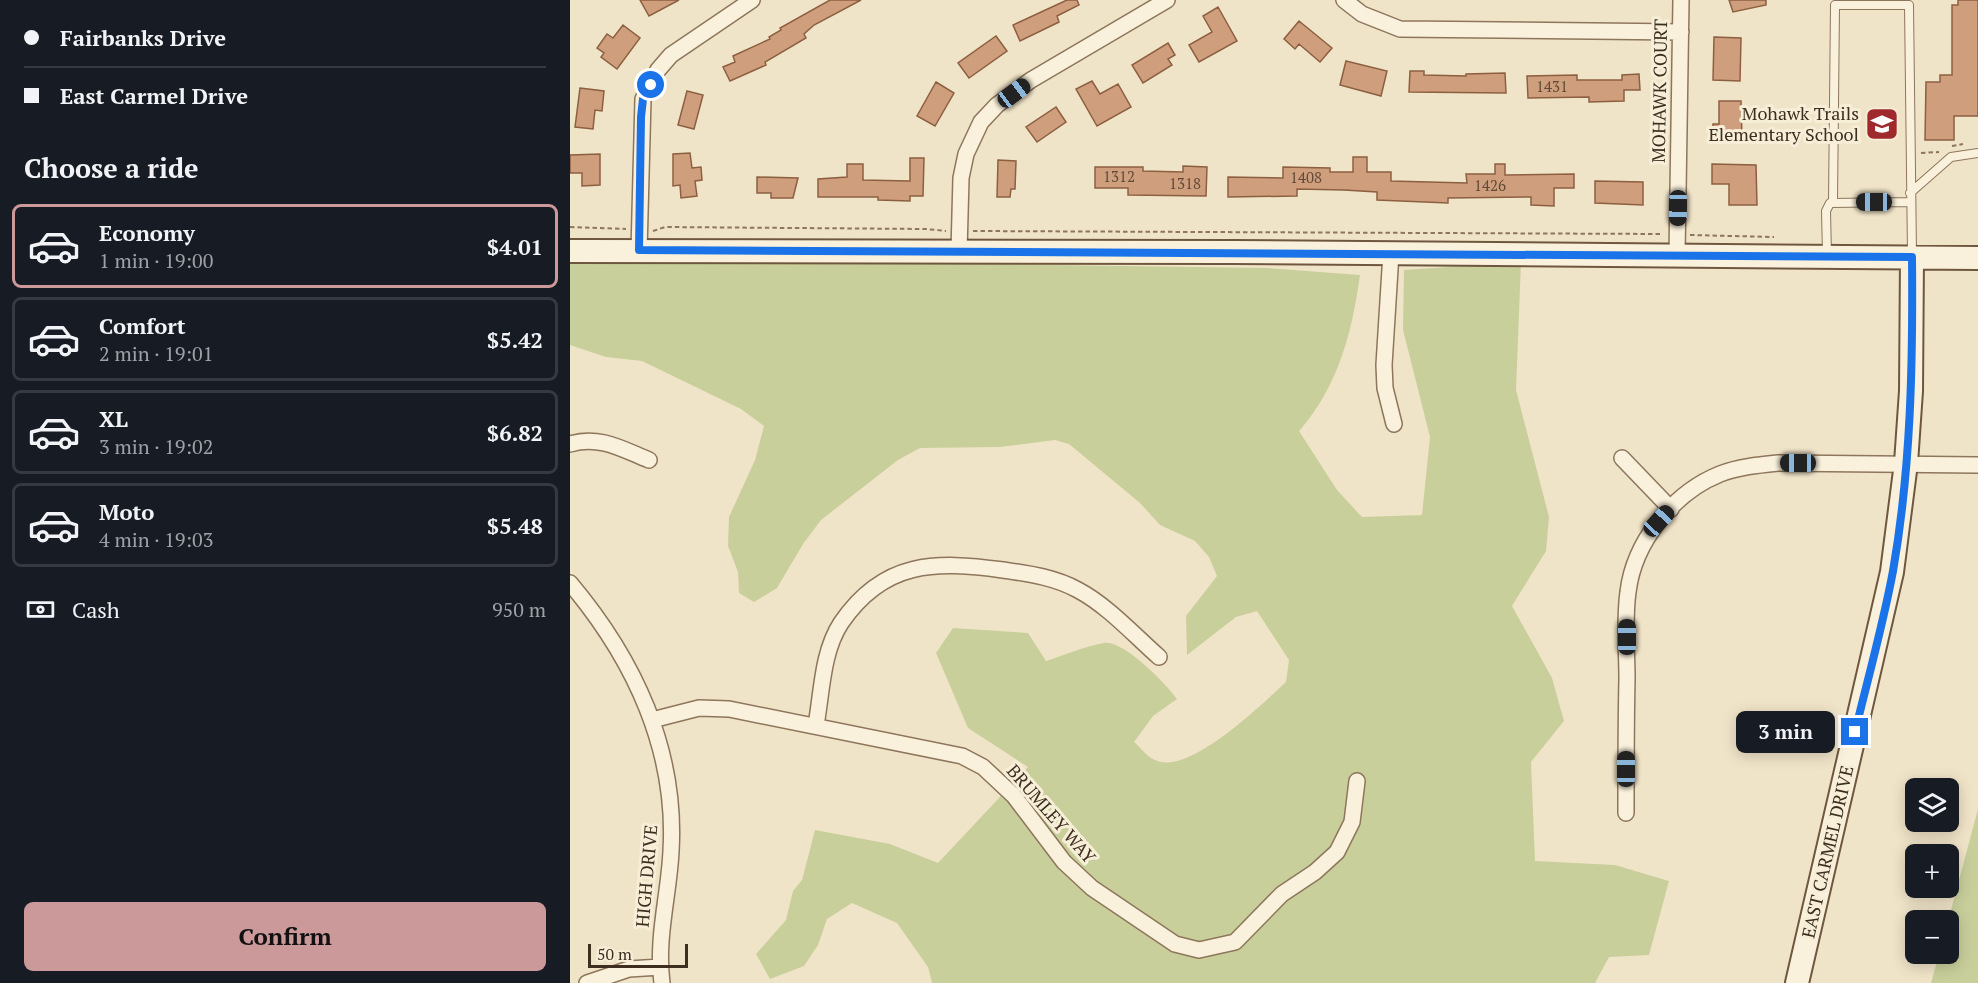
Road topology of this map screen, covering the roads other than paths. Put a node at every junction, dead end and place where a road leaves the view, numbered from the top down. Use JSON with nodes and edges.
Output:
{"nodes":[{"id":1,"x":753,"y":0,"type":"edge"},
{"id":2,"x":1167,"y":0,"type":"edge"},
{"id":3,"x":1344,"y":0,"type":"edge"},
{"id":4,"x":1681,"y":0,"type":"edge"},
{"id":5,"x":1681,"y":32,"type":"junction"},
{"id":6,"x":1978,"y":153,"type":"edge"},
{"id":7,"x":1910,"y":197,"type":"junction"},
{"id":8,"x":1833,"y":202,"type":"junction"},
{"id":9,"x":639,"y":240,"type":"junction"},
{"id":10,"x":959,"y":241,"type":"junction"},
{"id":11,"x":1678,"y":245,"type":"junction"},
{"id":12,"x":570,"y":251,"type":"edge"},
{"id":13,"x":1391,"y":254,"type":"junction"},
{"id":14,"x":1827,"y":257,"type":"junction"},
{"id":15,"x":1912,"y":257,"type":"junction"},
{"id":16,"x":1978,"y":258,"type":"edge"},
{"id":17,"x":1394,"y":424,"type":"dead end"},
{"id":18,"x":570,"y":444,"type":"edge"},
{"id":19,"x":1622,"y":458,"type":"dead end"},
{"id":20,"x":649,"y":460,"type":"dead end"},
{"id":21,"x":1906,"y":463,"type":"junction"},
{"id":22,"x":1978,"y":465,"type":"edge"},
{"id":23,"x":1671,"y":509,"type":"junction"},
{"id":24,"x":570,"y":583,"type":"edge"},
{"id":25,"x":1159,"y":657,"type":"dead end"},
{"id":26,"x":652,"y":720,"type":"junction"},
{"id":27,"x":816,"y":725,"type":"junction"},
{"id":28,"x":1357,"y":781,"type":"dead end"},
{"id":29,"x":1626,"y":813,"type":"dead end"},
{"id":30,"x":660,"y":967,"type":"junction"},
{"id":31,"x":587,"y":983,"type":"edge"},
{"id":32,"x":662,"y":983,"type":"edge"},
{"id":33,"x":1797,"y":983,"type":"edge"}],
"edges":[{"from":1,"to":9,"type":"street"},
{"from":2,"to":10,"type":"street"},
{"from":3,"to":5,"type":"street"},
{"from":4,"to":5,"type":"street","name":"MOHAWK COURT"},
{"from":5,"to":11,"type":"street","name":"MOHAWK COURT"},
{"from":6,"to":7,"type":"lane"},
{"from":7,"to":8,"type":"lane"},
{"from":7,"to":8,"type":"lane"},
{"from":7,"to":15,"type":"lane"},
{"from":8,"to":14,"type":"lane"},
{"from":9,"to":10,"type":"street"},
{"from":9,"to":12,"type":"street"},
{"from":10,"to":13,"type":"street"},
{"from":11,"to":13,"type":"street"},
{"from":11,"to":14,"type":"street"},
{"from":13,"to":17,"type":"street"},
{"from":14,"to":15,"type":"street"},
{"from":15,"to":16,"type":"street"},
{"from":15,"to":21,"type":"street","name":"EAST CARMEL DRIVE"},
{"from":18,"to":20,"type":"street"},
{"from":19,"to":23,"type":"street"},
{"from":21,"to":22,"type":"street"},
{"from":21,"to":23,"type":"street"},
{"from":21,"to":33,"type":"street","name":"EAST CARMEL DRIVE"},
{"from":23,"to":29,"type":"street"},
{"from":24,"to":26,"type":"street","name":"HIGH DRIVE"},
{"from":25,"to":27,"type":"street"},
{"from":26,"to":27,"type":"street","name":"BRUMLEY WAY"},
{"from":26,"to":30,"type":"street","name":"HIGH DRIVE"},
{"from":27,"to":28,"type":"street","name":"BRUMLEY WAY"},
{"from":30,"to":31,"type":"street"},
{"from":30,"to":32,"type":"street","name":"HIGH DRIVE"}]}
